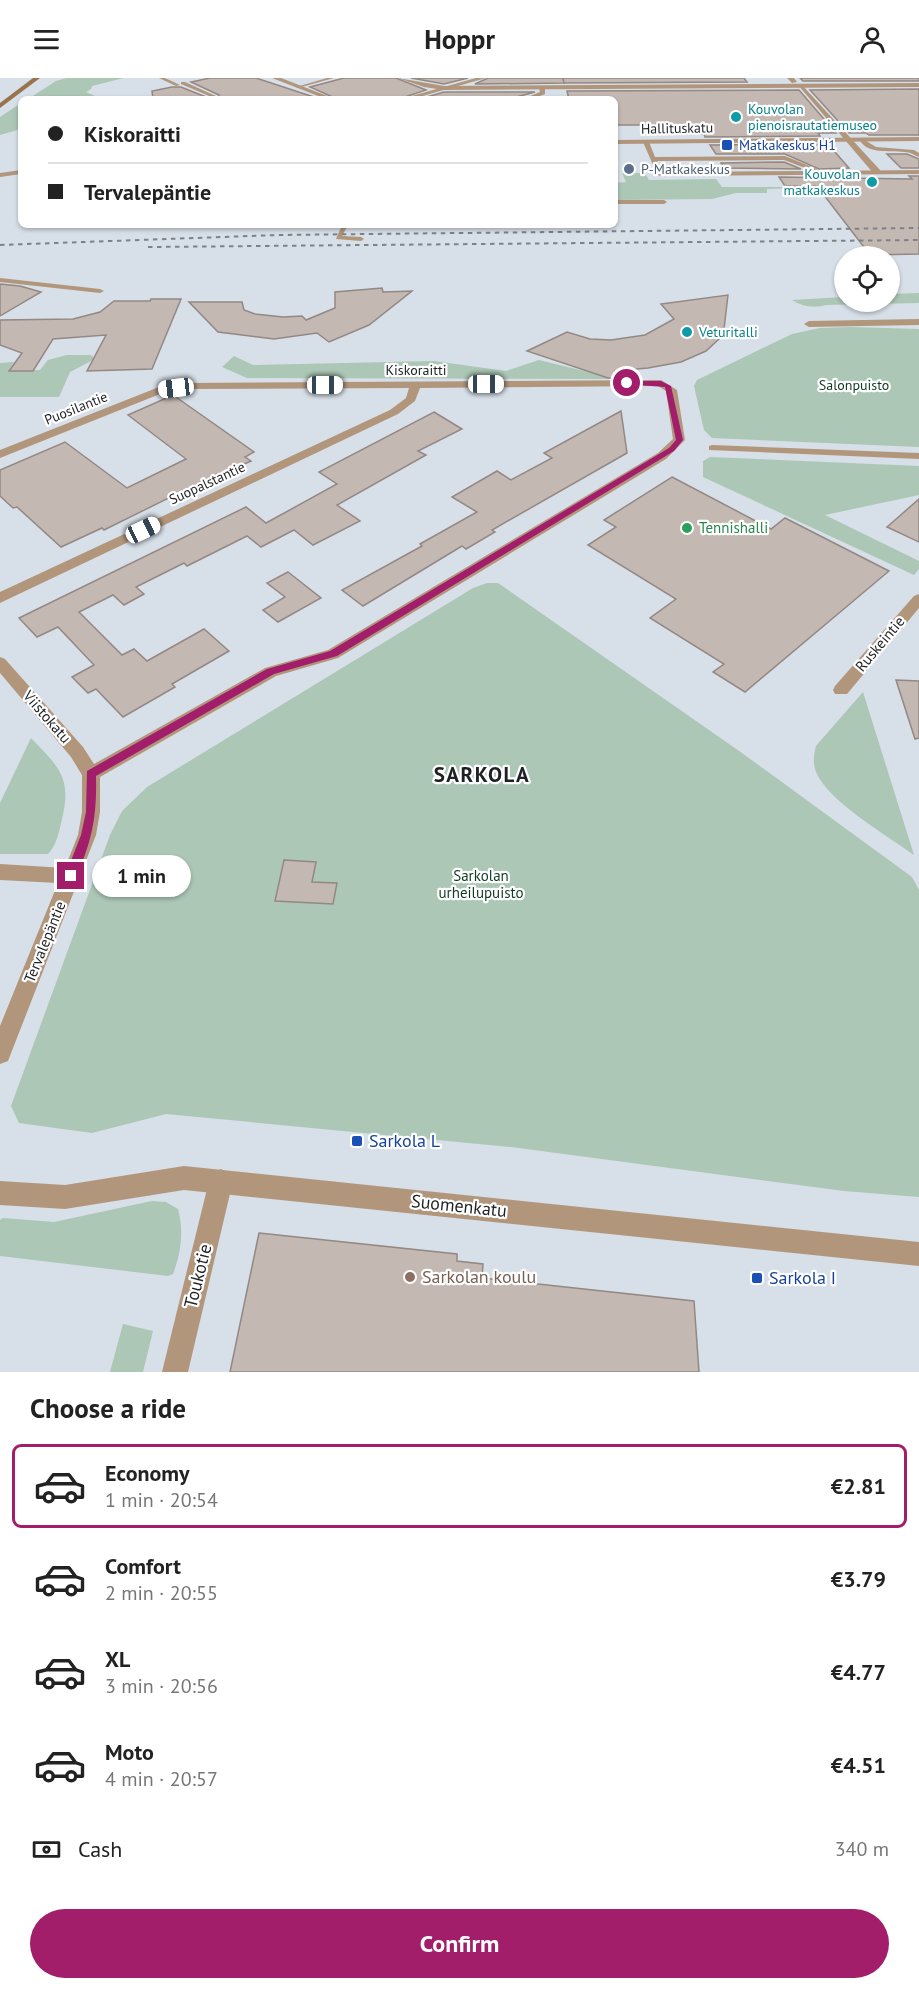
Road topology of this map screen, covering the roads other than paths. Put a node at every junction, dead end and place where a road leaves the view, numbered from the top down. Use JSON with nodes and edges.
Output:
{"nodes":[{"id":1,"x":37,"y":78,"type":"edge"},
{"id":2,"x":161,"y":78,"type":"edge"},
{"id":3,"x":276,"y":78,"type":"edge"},
{"id":4,"x":332,"y":78,"type":"edge"},
{"id":5,"x":401,"y":78,"type":"edge"},
{"id":6,"x":483,"y":78,"type":"edge"},
{"id":7,"x":795,"y":82,"type":"edge"},
{"id":8,"x":919,"y":85,"type":"edge"},
{"id":9,"x":298,"y":87,"type":"junction"},
{"id":10,"x":444,"y":88,"type":"junction"},
{"id":11,"x":542,"y":88,"type":"junction"},
{"id":12,"x":213,"y":96,"type":"edge"},
{"id":13,"x":324,"y":96,"type":"edge"},
{"id":14,"x":415,"y":96,"type":"edge"},
{"id":15,"x":534,"y":96,"type":"edge"},
{"id":16,"x":0,"y":106,"type":"edge"},
{"id":17,"x":919,"y":139,"type":"edge"},
{"id":18,"x":849,"y":140,"type":"junction"},
{"id":19,"x":861,"y":140,"type":"junction"},
{"id":20,"x":618,"y":142,"type":"edge"},
{"id":21,"x":645,"y":142,"type":"junction"},
{"id":22,"x":919,"y":155,"type":"edge"},
{"id":23,"x":653,"y":159,"type":"junction"},
{"id":24,"x":715,"y":159,"type":"junction"},
{"id":25,"x":725,"y":159,"type":"junction"},
{"id":26,"x":735,"y":159,"type":"junction"},
{"id":27,"x":745,"y":159,"type":"junction"},
{"id":28,"x":755,"y":159,"type":"junction"},
{"id":29,"x":765,"y":159,"type":"junction"},
{"id":30,"x":775,"y":159,"type":"junction"},
{"id":31,"x":18,"y":172,"type":"edge"},
{"id":32,"x":877,"y":172,"type":"junction"},
{"id":33,"x":919,"y":172,"type":"edge"},
{"id":34,"x":759,"y":173,"type":"junction"},
{"id":35,"x":770,"y":173,"type":"junction"},
{"id":36,"x":781,"y":173,"type":"junction"},
{"id":37,"x":791,"y":173,"type":"junction"},
{"id":38,"x":802,"y":173,"type":"junction"},
{"id":39,"x":813,"y":173,"type":"junction"},
{"id":40,"x":823,"y":173,"type":"junction"},
{"id":41,"x":748,"y":174,"type":"junction"},
{"id":42,"x":0,"y":175,"type":"edge"},
{"id":43,"x":618,"y":202,"type":"edge"},
{"id":44,"x":663,"y":202,"type":"dead end"},
{"id":45,"x":343,"y":228,"type":"edge"},
{"id":46,"x":361,"y":239,"type":"dead end"},
{"id":47,"x":0,"y":280,"type":"edge"},
{"id":48,"x":100,"y":291,"type":"dead end"},
{"id":49,"x":919,"y":322,"type":"edge"},
{"id":50,"x":809,"y":324,"type":"dead end"},
{"id":51,"x":415,"y":385,"type":"junction"},
{"id":52,"x":163,"y":389,"type":"joint"},
{"id":53,"x":712,"y":448,"type":"dead end"},
{"id":54,"x":0,"y":454,"type":"edge"},
{"id":55,"x":919,"y":456,"type":"edge"},
{"id":56,"x":0,"y":598,"type":"edge"},
{"id":57,"x":919,"y":599,"type":"edge"},
{"id":58,"x":0,"y":663,"type":"edge"},
{"id":59,"x":841,"y":690,"type":"dead end"},
{"id":60,"x":91,"y":774,"type":"junction"},
{"id":61,"x":0,"y":872,"type":"edge"},
{"id":62,"x":71,"y":876,"type":"junction"},
{"id":63,"x":0,"y":1053,"type":"edge"},
{"id":64,"x":221,"y":1181,"type":"junction"},
{"id":65,"x":0,"y":1193,"type":"edge"},
{"id":66,"x":919,"y":1254,"type":"edge"},
{"id":67,"x":175,"y":1372,"type":"edge"}],
"edges":[{"from":1,"to":16,"type":"main road"},
{"from":2,"to":12,"type":"lane"},
{"from":3,"to":9,"type":"street"},
{"from":4,"to":9,"type":"lane"},
{"from":5,"to":10,"type":"street"},
{"from":6,"to":10,"type":"street"},
{"from":7,"to":8,"type":"street"},
{"from":7,"to":11,"type":"street"},
{"from":7,"to":18,"type":"street"},
{"from":9,"to":13,"type":"street"},
{"from":10,"to":11,"type":"street"},
{"from":10,"to":14,"type":"street"},
{"from":11,"to":15,"type":"street"},
{"from":17,"to":19,"type":"street","name":"Hallituskatu"},
{"from":18,"to":19,"type":"street","name":"Hallituskatu"},
{"from":18,"to":21,"type":"street","name":"Hallituskatu"},
{"from":18,"to":32,"type":"street"},
{"from":19,"to":22,"type":"lane"},
{"from":20,"to":21,"type":"street","name":"Hallituskatu"},
{"from":21,"to":23,"type":"lane"},
{"from":23,"to":24,"type":"lane"},
{"from":23,"to":41,"type":"lane"},
{"from":24,"to":25,"type":"lane"},
{"from":24,"to":41,"type":"lane"},
{"from":25,"to":26,"type":"lane"},
{"from":25,"to":34,"type":"lane"},
{"from":26,"to":27,"type":"lane"},
{"from":26,"to":35,"type":"lane"},
{"from":27,"to":28,"type":"lane"},
{"from":27,"to":36,"type":"lane"},
{"from":28,"to":29,"type":"lane"},
{"from":28,"to":37,"type":"lane"},
{"from":29,"to":30,"type":"lane"},
{"from":29,"to":38,"type":"lane"},
{"from":30,"to":39,"type":"lane"},
{"from":30,"to":40,"type":"lane"},
{"from":31,"to":42,"type":"street"},
{"from":32,"to":33,"type":"lane"},
{"from":32,"to":40,"type":"lane"},
{"from":34,"to":35,"type":"lane"},
{"from":34,"to":41,"type":"lane"},
{"from":35,"to":36,"type":"lane"},
{"from":36,"to":37,"type":"lane"},
{"from":37,"to":38,"type":"lane"},
{"from":38,"to":39,"type":"lane"},
{"from":39,"to":40,"type":"lane"},
{"from":43,"to":44,"type":"lane"},
{"from":45,"to":46,"type":"lane"},
{"from":47,"to":48,"type":"lane"},
{"from":49,"to":50,"type":"street"},
{"from":51,"to":52,"type":"street","name":"Kiskoraitti"},
{"from":51,"to":56,"type":"street","name":"Suopalstantie"},
{"from":51,"to":60,"type":"street","name":"Kiskoraitti"},
{"from":52,"to":54,"type":"street","name":"Puosilantie"},
{"from":53,"to":55,"type":"lane"},
{"from":57,"to":59,"type":"street","name":"Ruskeintie"},
{"from":58,"to":60,"type":"street","name":"Viistokatu"},
{"from":60,"to":62,"type":"street","name":"Tervalepäntie"},
{"from":61,"to":62,"type":"street"},
{"from":62,"to":63,"type":"street","name":"Tervalepäntie"},
{"from":64,"to":65,"type":"street","name":"Suomenkatu"},
{"from":64,"to":66,"type":"street","name":"Suomenkatu"},
{"from":64,"to":67,"type":"street","name":"Toukotie"}]}
